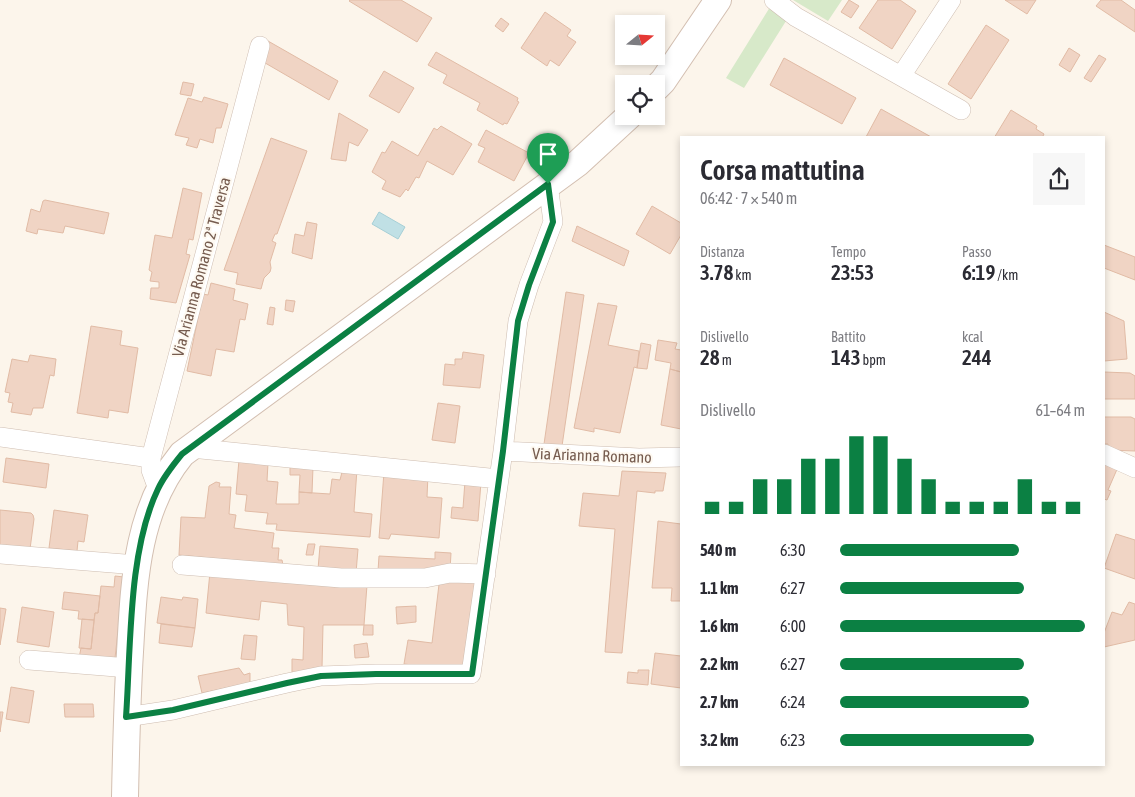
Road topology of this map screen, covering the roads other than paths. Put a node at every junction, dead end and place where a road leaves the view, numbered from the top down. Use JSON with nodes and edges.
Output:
{"nodes":[{"id":1,"x":718,"y":0,"type":"edge"},
{"id":2,"x":774,"y":0,"type":"edge"},
{"id":3,"x":951,"y":0,"type":"edge"},
{"id":4,"x":260,"y":46,"type":"dead end"},
{"id":5,"x":900,"y":76,"type":"junction"},
{"id":6,"x":665,"y":78,"type":"edge"},
{"id":7,"x":961,"y":110,"type":"dead end"},
{"id":8,"x":619,"y":125,"type":"edge"},
{"id":9,"x":548,"y":184,"type":"junction"},
{"id":10,"x":0,"y":437,"type":"edge"},
{"id":11,"x":191,"y":448,"type":"junction"},
{"id":12,"x":503,"y":451,"type":"junction"},
{"id":13,"x":1105,"y":454,"type":"edge"},
{"id":14,"x":680,"y":457,"type":"edge"},
{"id":15,"x":150,"y":458,"type":"junction"},
{"id":16,"x":1135,"y":468,"type":"edge"},
{"id":17,"x":499,"y":479,"type":"junction"},
{"id":18,"x":158,"y":489,"type":"junction"},
{"id":19,"x":0,"y":554,"type":"edge"},
{"id":20,"x":137,"y":565,"type":"junction"},
{"id":21,"x":182,"y":565,"type":"dead end"},
{"id":22,"x":486,"y":574,"type":"junction"},
{"id":23,"x":29,"y":660,"type":"dead end"},
{"id":24,"x":129,"y":668,"type":"junction"},
{"id":25,"x":126,"y":717,"type":"junction"},
{"id":26,"x":125,"y":797,"type":"edge"}],
"edges":[{"from":1,"to":6,"type":"street"},
{"from":2,"to":5,"type":"street"},
{"from":3,"to":5,"type":"street"},
{"from":4,"to":15,"type":"street","name":"Via Arianna Romano 2ª Traversa"},
{"from":5,"to":7,"type":"street"},
{"from":8,"to":9,"type":"street"},
{"from":9,"to":11,"type":"street"},
{"from":9,"to":12,"type":"street"},
{"from":10,"to":15,"type":"street"},
{"from":11,"to":17,"type":"street"},
{"from":11,"to":18,"type":"street"},
{"from":12,"to":14,"type":"street","name":"Via Arianna Romano"},
{"from":12,"to":17,"type":"street"},
{"from":13,"to":16,"type":"street"},
{"from":15,"to":18,"type":"street","name":"Via Arianna Romano 2ª Traversa"},
{"from":17,"to":22,"type":"street"},
{"from":18,"to":20,"type":"street"},
{"from":19,"to":20,"type":"street"},
{"from":20,"to":24,"type":"street"},
{"from":21,"to":22,"type":"street"},
{"from":22,"to":25,"type":"street"},
{"from":23,"to":24,"type":"street"},
{"from":24,"to":25,"type":"street"},
{"from":25,"to":26,"type":"street"}]}
